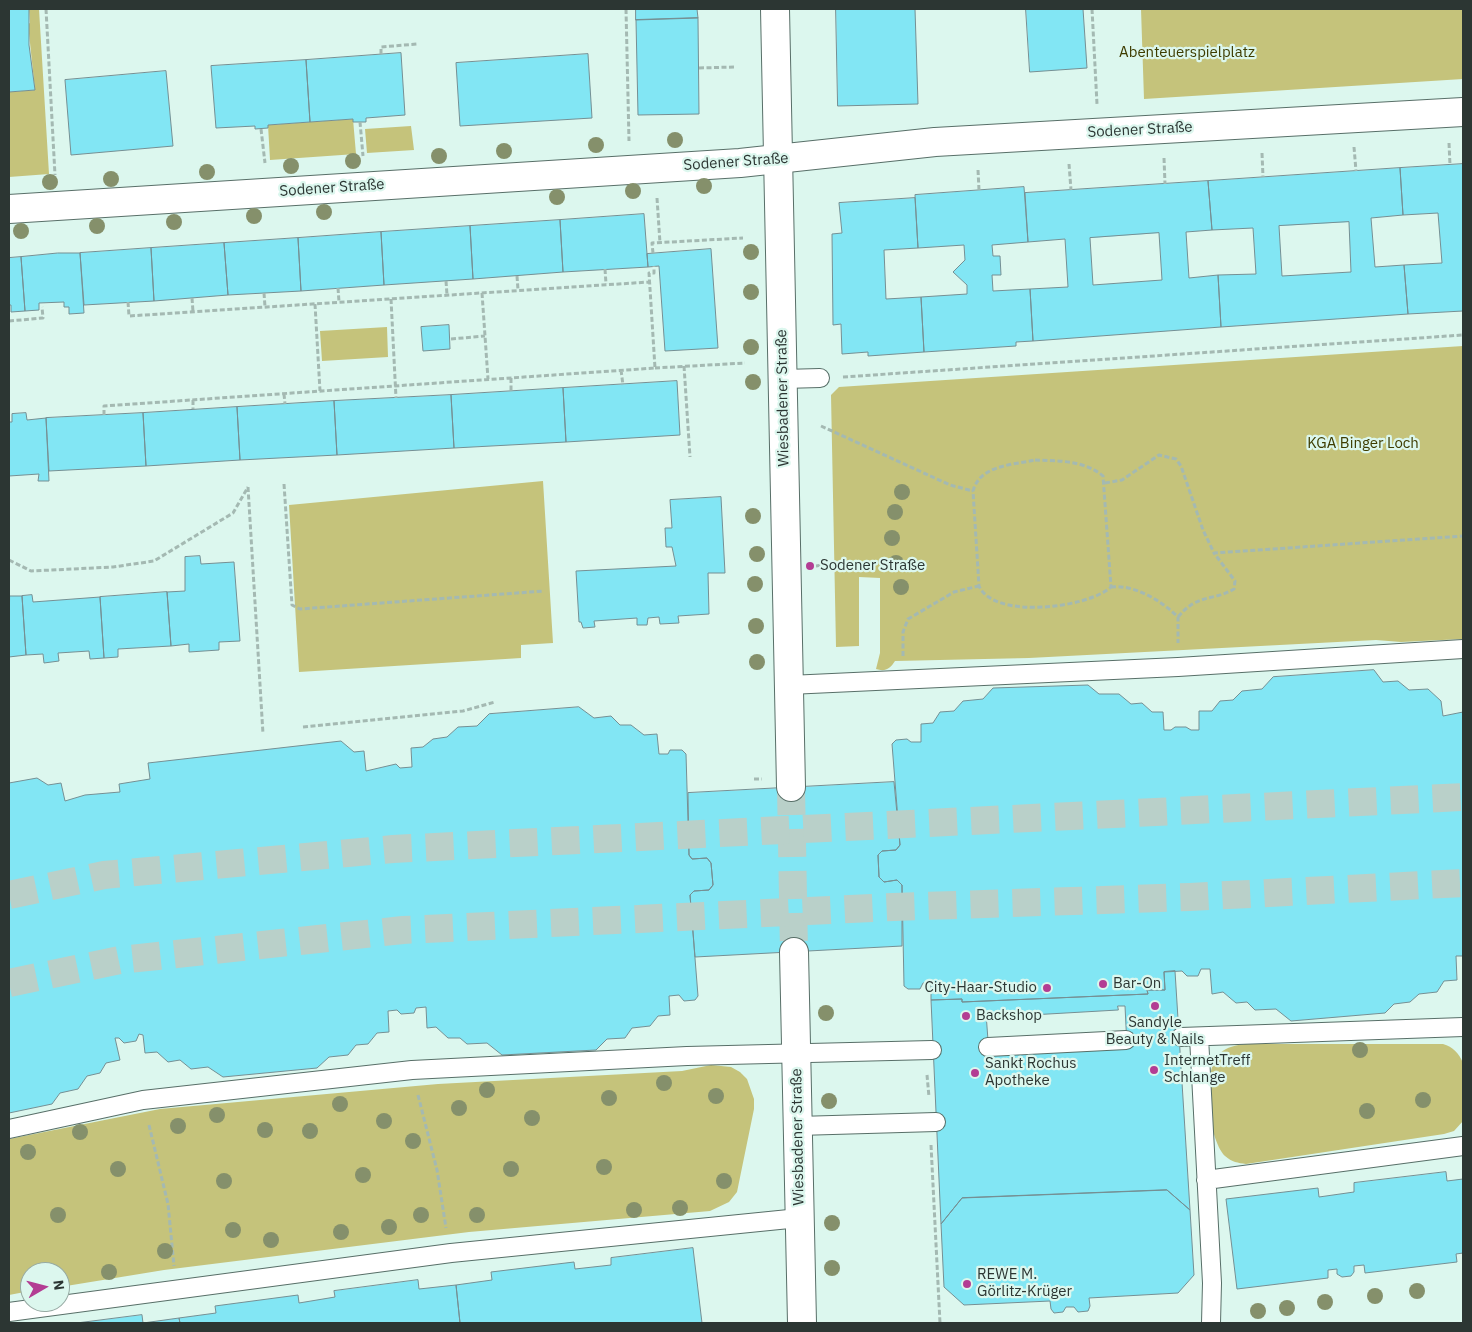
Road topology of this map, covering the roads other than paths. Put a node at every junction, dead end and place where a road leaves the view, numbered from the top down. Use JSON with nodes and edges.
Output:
{"nodes":[{"id":1,"x":775,"y":9,"type":"edge"},
{"id":2,"x":1463,"y":112,"type":"edge"},
{"id":3,"x":778,"y":160,"type":"junction"},
{"id":4,"x":9,"y":209,"type":"edge"},
{"id":5,"x":820,"y":378,"type":"road end"},
{"id":6,"x":783,"y":379,"type":"junction"},
{"id":7,"x":1463,"y":648,"type":"edge"},
{"id":8,"x":789,"y":685,"type":"junction"},
{"id":9,"x":791,"y":787,"type":"tunnel mouth"},
{"id":10,"x":794,"y":952,"type":"tunnel mouth"},
{"id":11,"x":1463,"y":1026,"type":"edge"},
{"id":12,"x":1181,"y":1037,"type":"dead end"},
{"id":13,"x":1199,"y":1037,"type":"junction"},
{"id":14,"x":1126,"y":1040,"type":"dead end"},
{"id":15,"x":988,"y":1047,"type":"dead end"},
{"id":16,"x":929,"y":1050,"type":"road end"},
{"id":17,"x":796,"y":1053,"type":"junction"},
{"id":18,"x":933,"y":1122,"type":"road end"},
{"id":19,"x":798,"y":1126,"type":"junction"},
{"id":20,"x":9,"y":1129,"type":"edge"},
{"id":21,"x":1463,"y":1146,"type":"edge"},
{"id":22,"x":1206,"y":1180,"type":"junction"},
{"id":23,"x":799,"y":1218,"type":"junction"},
{"id":24,"x":9,"y":1312,"type":"edge"},
{"id":25,"x":802,"y":1323,"type":"edge"},
{"id":26,"x":1211,"y":1323,"type":"edge"}],
"edges":[{"from":1,"to":3,"type":"street","name":"Wiesbadener Straße"},
{"from":2,"to":3,"type":"street","name":"Sodener Straße"},
{"from":3,"to":4,"type":"street","name":"Sodener Straße"},
{"from":3,"to":6,"type":"street","name":"Wiesbadener Straße"},
{"from":5,"to":6,"type":"lane"},
{"from":6,"to":8,"type":"street","name":"Wiesbadener Straße"},
{"from":7,"to":8,"type":"lane"},
{"from":8,"to":9,"type":"street","name":"Wiesbadener Straße"},
{"from":10,"to":17,"type":"street","name":"Wiesbadener Straße"},
{"from":11,"to":13,"type":"lane"},
{"from":12,"to":13,"type":"lane"},
{"from":13,"to":22,"type":"lane"},
{"from":14,"to":15,"type":"lane"},
{"from":16,"to":17,"type":"lane"},
{"from":17,"to":19,"type":"street","name":"Wiesbadener Straße"},
{"from":17,"to":20,"type":"lane"},
{"from":18,"to":19,"type":"lane"},
{"from":19,"to":23,"type":"street","name":"Wiesbadener Straße"},
{"from":21,"to":22,"type":"lane"},
{"from":22,"to":26,"type":"lane"},
{"from":23,"to":24,"type":"lane"},
{"from":23,"to":25,"type":"street","name":"Wiesbadener Straße"}]}
